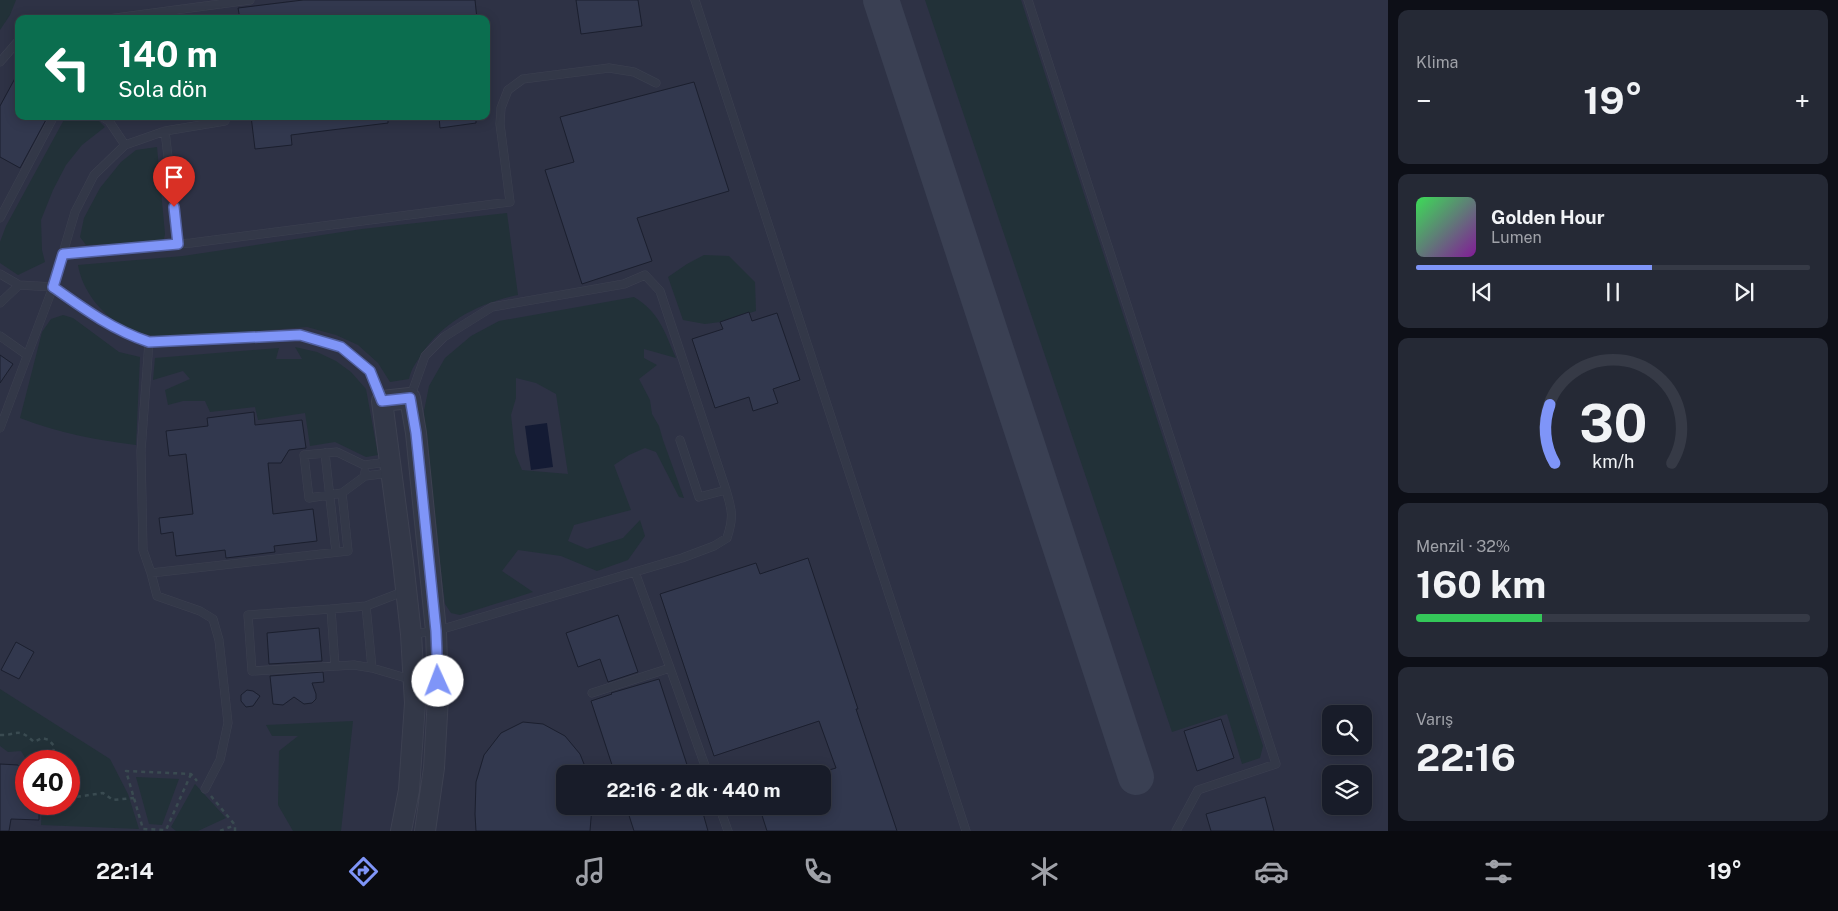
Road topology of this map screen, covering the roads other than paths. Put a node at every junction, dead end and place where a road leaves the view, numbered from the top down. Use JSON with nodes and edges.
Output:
{"nodes":[{"id":1,"x":250,"y":0,"type":"edge"},
{"id":2,"x":694,"y":0,"type":"edge"},
{"id":3,"x":1028,"y":0,"type":"edge"},
{"id":4,"x":138,"y":15,"type":"edge"},
{"id":5,"x":15,"y":45,"type":"edge"},
{"id":6,"x":0,"y":62,"type":"edge"},
{"id":7,"x":656,"y":83,"type":"dead end"},
{"id":8,"x":52,"y":120,"type":"edge"},
{"id":9,"x":107,"y":120,"type":"edge"},
{"id":10,"x":225,"y":121,"type":"dead end"},
{"id":11,"x":165,"y":131,"type":"junction"},
{"id":12,"x":125,"y":145,"type":"junction"},
{"id":13,"x":0,"y":218,"type":"edge"},
{"id":14,"x":178,"y":244,"type":"junction"},
{"id":15,"x":63,"y":254,"type":"junction"},
{"id":16,"x":0,"y":274,"type":"edge"},
{"id":17,"x":19,"y":285,"type":"junction"},
{"id":18,"x":53,"y":287,"type":"junction"},
{"id":19,"x":0,"y":303,"type":"edge"},
{"id":20,"x":0,"y":336,"type":"edge"},
{"id":21,"x":149,"y":342,"type":"junction"},
{"id":22,"x":27,"y":355,"type":"junction"},
{"id":23,"x":410,"y":398,"type":"junction"},
{"id":24,"x":382,"y":401,"type":"junction"},
{"id":25,"x":0,"y":428,"type":"edge"},
{"id":26,"x":680,"y":440,"type":"dead end"},
{"id":27,"x":325,"y":453,"type":"junction"},
{"id":28,"x":364,"y":465,"type":"junction"},
{"id":29,"x":391,"y":467,"type":"junction"},
{"id":30,"x":365,"y":476,"type":"junction"},
{"id":31,"x":726,"y":490,"type":"junction"},
{"id":32,"x":342,"y":493,"type":"junction"},
{"id":33,"x":330,"y":495,"type":"junction"},
{"id":34,"x":336,"y":552,"type":"junction"},
{"id":35,"x":636,"y":572,"type":"junction"},
{"id":36,"x":151,"y":574,"type":"junction"},
{"id":37,"x":406,"y":591,"type":"junction"},
{"id":38,"x":366,"y":606,"type":"junction"},
{"id":39,"x":331,"y":609,"type":"junction"},
{"id":40,"x":436,"y":631,"type":"junction"},
{"id":41,"x":411,"y":634,"type":"junction"},
{"id":42,"x":335,"y":666,"type":"junction"},
{"id":43,"x":372,"y":668,"type":"junction"},
{"id":44,"x":670,"y":668,"type":"junction"},
{"id":45,"x":414,"y":680,"type":"junction"},
{"id":46,"x":592,"y":692,"type":"dead end"},
{"id":47,"x":705,"y":765,"type":"edge"},
{"id":48,"x":205,"y":790,"type":"road end"},
{"id":49,"x":722,"y":815,"type":"edge"},
{"id":50,"x":401,"y":831,"type":"edge"},
{"id":51,"x":425,"y":831,"type":"edge"},
{"id":52,"x":728,"y":831,"type":"edge"},
{"id":53,"x":966,"y":831,"type":"edge"},
{"id":54,"x":1176,"y":831,"type":"edge"}],
"edges":[{"from":1,"to":4,"type":"lane"},
{"from":2,"to":53,"type":"lane"},
{"from":3,"to":54,"type":"lane"},
{"from":5,"to":6,"type":"lane"},
{"from":7,"to":14,"type":"lane"},
{"from":8,"to":13,"type":"lane"},
{"from":9,"to":12,"type":"lane"},
{"from":10,"to":11,"type":"lane"},
{"from":11,"to":12,"type":"lane"},
{"from":11,"to":14,"type":"lane"},
{"from":12,"to":15,"type":"lane"},
{"from":14,"to":15,"type":"lane"},
{"from":15,"to":18,"type":"lane"},
{"from":16,"to":17,"type":"lane"},
{"from":17,"to":18,"type":"lane"},
{"from":17,"to":19,"type":"lane"},
{"from":18,"to":21,"type":"lane"},
{"from":18,"to":22,"type":"lane"},
{"from":20,"to":22,"type":"lane"},
{"from":21,"to":24,"type":"lane"},
{"from":21,"to":36,"type":"lane"},
{"from":22,"to":25,"type":"lane"},
{"from":23,"to":24,"type":"street"},
{"from":23,"to":31,"type":"lane"},
{"from":23,"to":40,"type":"street"},
{"from":24,"to":29,"type":"street"},
{"from":26,"to":31,"type":"lane"},
{"from":27,"to":28,"type":"lane"},
{"from":27,"to":33,"type":"lane"},
{"from":27,"to":33,"type":"lane"},
{"from":28,"to":29,"type":"lane"},
{"from":28,"to":30,"type":"lane"},
{"from":29,"to":30,"type":"lane"},
{"from":29,"to":37,"type":"street"},
{"from":30,"to":32,"type":"lane"},
{"from":31,"to":35,"type":"lane"},
{"from":32,"to":33,"type":"lane"},
{"from":32,"to":34,"type":"lane"},
{"from":33,"to":34,"type":"lane"},
{"from":34,"to":36,"type":"lane"},
{"from":35,"to":40,"type":"lane"},
{"from":35,"to":44,"type":"lane"},
{"from":36,"to":48,"type":"lane"},
{"from":37,"to":38,"type":"lane"},
{"from":37,"to":41,"type":"street"},
{"from":38,"to":39,"type":"lane"},
{"from":38,"to":43,"type":"lane"},
{"from":39,"to":42,"type":"lane"},
{"from":39,"to":42,"type":"lane"},
{"from":40,"to":41,"type":"lane"},
{"from":40,"to":51,"type":"street"},
{"from":41,"to":45,"type":"street"},
{"from":42,"to":43,"type":"lane"},
{"from":43,"to":45,"type":"lane"},
{"from":44,"to":46,"type":"lane"},
{"from":44,"to":47,"type":"lane"},
{"from":45,"to":50,"type":"street"},
{"from":49,"to":52,"type":"lane"}]}
